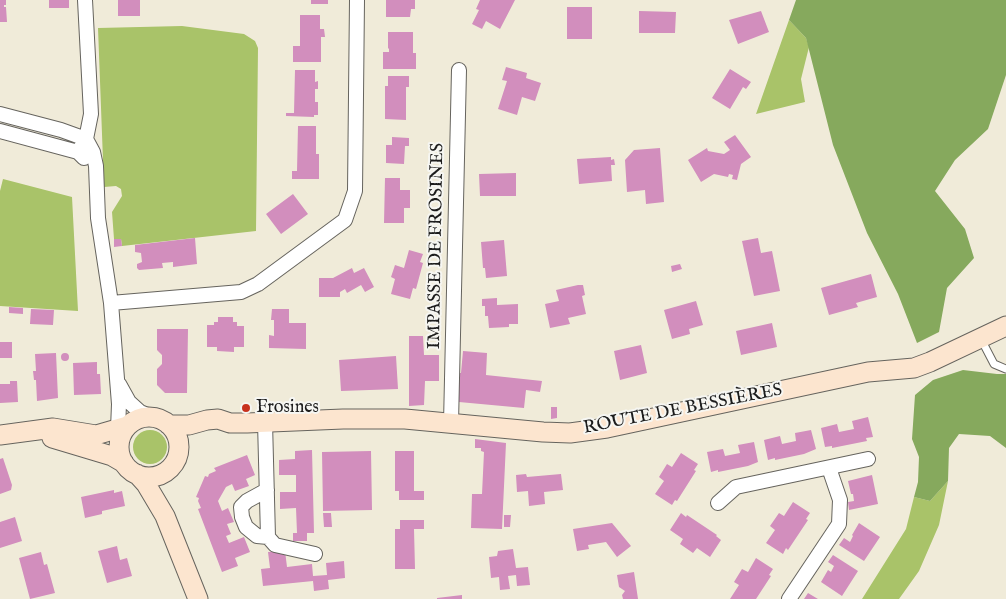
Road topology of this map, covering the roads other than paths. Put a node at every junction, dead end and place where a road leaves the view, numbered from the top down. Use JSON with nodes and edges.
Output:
{"nodes":[{"id":1,"x":85,"y":0,"type":"edge"},
{"id":2,"x":358,"y":0,"type":"edge"},
{"id":3,"x":459,"y":70,"type":"dead end"},
{"id":4,"x":0,"y":114,"type":"edge"},
{"id":5,"x":0,"y":130,"type":"edge"},
{"id":6,"x":86,"y":138,"type":"junction"},
{"id":7,"x":78,"y":152,"type":"junction"},
{"id":8,"x":96,"y":188,"type":"junction"},
{"id":9,"x":111,"y":303,"type":"junction"},
{"id":10,"x":1006,"y":326,"type":"edge"},
{"id":11,"x":980,"y":338,"type":"junction"},
{"id":12,"x":1006,"y":369,"type":"edge"},
{"id":13,"x":117,"y":381,"type":"junction"},
{"id":14,"x":160,"y":421,"type":"junction"},
{"id":15,"x":265,"y":422,"type":"junction"},
{"id":16,"x":230,"y":423,"type":"junction"},
{"id":17,"x":451,"y":423,"type":"junction"},
{"id":18,"x":122,"y":431,"type":"junction"},
{"id":19,"x":30,"y":432,"type":"junction"},
{"id":20,"x":0,"y":435,"type":"edge"},
{"id":21,"x":868,"y":459,"type":"dead end"},
{"id":22,"x":173,"y":462,"type":"junction"},
{"id":23,"x":829,"y":468,"type":"junction"},
{"id":24,"x":130,"y":469,"type":"junction"},
{"id":25,"x":267,"y":490,"type":"junction"},
{"id":26,"x":718,"y":503,"type":"dead end"},
{"id":27,"x":165,"y":516,"type":"junction"},
{"id":28,"x":268,"y":538,"type":"junction"},
{"id":29,"x":315,"y":554,"type":"dead end"},
{"id":30,"x":183,"y":560,"type":"junction"},
{"id":31,"x":198,"y":599,"type":"edge"},
{"id":32,"x":209,"y":599,"type":"edge"},
{"id":33,"x":790,"y":599,"type":"edge"}],
"edges":[{"from":1,"to":6,"type":"street"},
{"from":2,"to":9,"type":"street"},
{"from":3,"to":17,"type":"street","name":"IMPASSE DE FROSINES"},
{"from":4,"to":6,"type":"street"},
{"from":5,"to":7,"type":"street"},
{"from":6,"to":7,"type":"street"},
{"from":6,"to":8,"type":"street"},
{"from":7,"to":8,"type":"street"},
{"from":8,"to":9,"type":"street"},
{"from":9,"to":13,"type":"street"},
{"from":10,"to":11,"type":"main road","name":"ROUTE DE BESSIÈRES"},
{"from":11,"to":12,"type":"lane"},
{"from":11,"to":17,"type":"main road","name":"ROUTE DE BESSIÈRES"},
{"from":13,"to":14,"type":"street"},
{"from":13,"to":18,"type":"street"},
{"from":14,"to":16,"type":"main road","name":"ROUTE DE BESSIÈRES"},
{"from":14,"to":18,"type":"main road"},
{"from":14,"to":22,"type":"main road"},
{"from":15,"to":16,"type":"main road","name":"ROUTE DE BESSIÈRES"},
{"from":15,"to":17,"type":"main road","name":"ROUTE DE BESSIÈRES"},
{"from":15,"to":25,"type":"street"},
{"from":16,"to":22,"type":"main road","name":"ROUTE DE BESSIÈRES"},
{"from":18,"to":19,"type":"main road"},
{"from":18,"to":24,"type":"main road"},
{"from":19,"to":20,"type":"main road"},
{"from":19,"to":24,"type":"main road"},
{"from":21,"to":23,"type":"street"},
{"from":22,"to":24,"type":"main road"},
{"from":22,"to":27,"type":"main road"},
{"from":23,"to":26,"type":"street"},
{"from":23,"to":33,"type":"street"},
{"from":24,"to":27,"type":"main road"},
{"from":25,"to":28,"type":"street"},
{"from":25,"to":28,"type":"street"},
{"from":27,"to":30,"type":"main road"},
{"from":28,"to":29,"type":"street"},
{"from":30,"to":31,"type":"main road"},
{"from":30,"to":32,"type":"main road"}]}
